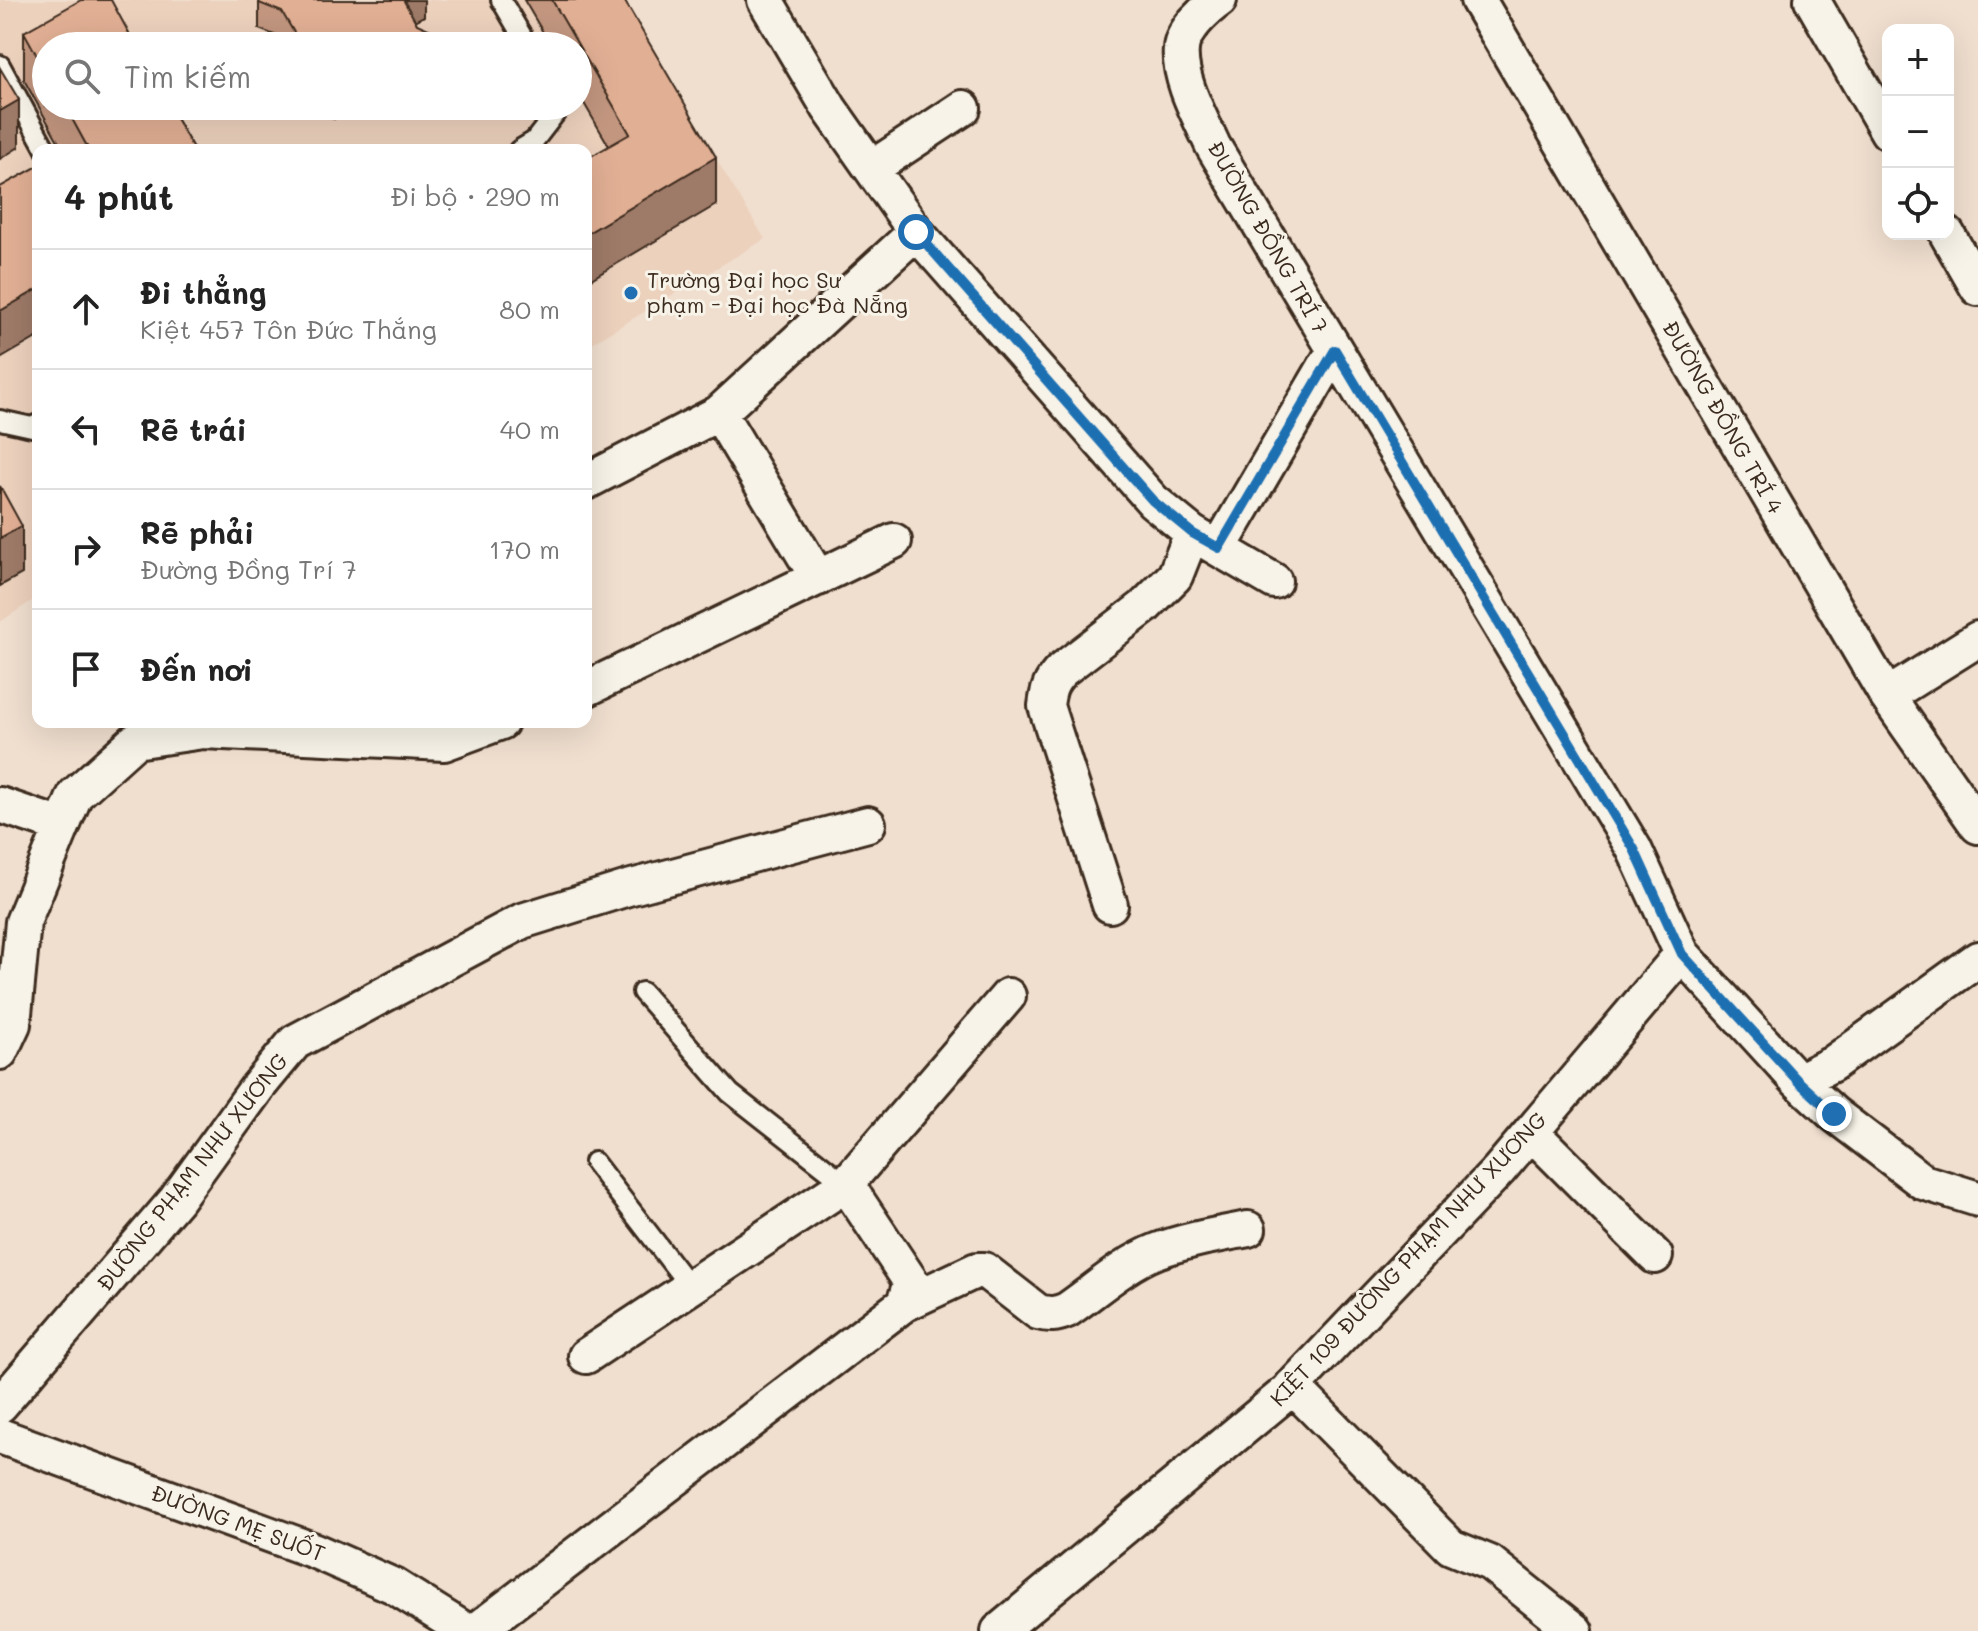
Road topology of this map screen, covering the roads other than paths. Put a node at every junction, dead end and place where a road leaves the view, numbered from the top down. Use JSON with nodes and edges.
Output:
{"nodes":[{"id":1,"x":501,"y":0,"type":"edge"},
{"id":2,"x":765,"y":0,"type":"edge"},
{"id":3,"x":1219,"y":0,"type":"edge"},
{"id":4,"x":1478,"y":0,"type":"edge"},
{"id":5,"x":1812,"y":0,"type":"edge"},
{"id":6,"x":520,"y":32,"type":"edge"},
{"id":7,"x":0,"y":65,"type":"edge"},
{"id":8,"x":963,"y":108,"type":"dead end"},
{"id":9,"x":550,"y":120,"type":"edge"},
{"id":10,"x":1882,"y":122,"type":"edge"},
{"id":11,"x":43,"y":144,"type":"edge"},
{"id":12,"x":529,"y":144,"type":"edge"},
{"id":13,"x":872,"y":168,"type":"junction"},
{"id":14,"x":916,"y":232,"type":"junction"},
{"id":15,"x":1950,"y":240,"type":"edge"},
{"id":16,"x":1978,"y":288,"type":"edge"},
{"id":17,"x":1335,"y":350,"type":"junction"},
{"id":18,"x":719,"y":413,"type":"junction"},
{"id":19,"x":0,"y":420,"type":"edge"},
{"id":20,"x":32,"y":427,"type":"edge"},
{"id":21,"x":592,"y":479,"type":"edge"},
{"id":22,"x":1205,"y":540,"type":"junction"},
{"id":23,"x":894,"y":541,"type":"dead end"},
{"id":24,"x":818,"y":578,"type":"junction"},
{"id":25,"x":1274,"y":581,"type":"dead end"},
{"id":26,"x":1978,"y":639,"type":"edge"},
{"id":27,"x":592,"y":686,"type":"edge"},
{"id":28,"x":1887,"y":696,"type":"junction"},
{"id":29,"x":485,"y":728,"type":"edge"},
{"id":30,"x":0,"y":805,"type":"edge"},
{"id":31,"x":868,"y":824,"type":"dead end"},
{"id":32,"x":62,"y":826,"type":"junction"},
{"id":33,"x":1978,"y":826,"type":"edge"},
{"id":34,"x":1110,"y":905,"type":"dead end"},
{"id":35,"x":1682,"y":954,"type":"junction"},
{"id":36,"x":1978,"y":959,"type":"edge"},
{"id":37,"x":642,"y":992,"type":"dead end"},
{"id":38,"x":1008,"y":996,"type":"dead end"},
{"id":39,"x":0,"y":1052,"type":"edge"},
{"id":40,"x":1798,"y":1081,"type":"junction"},
{"id":41,"x":1531,"y":1132,"type":"junction"},
{"id":42,"x":594,"y":1162,"type":"dead end"},
{"id":43,"x":846,"y":1184,"type":"junction"},
{"id":44,"x":1978,"y":1199,"type":"edge"},
{"id":45,"x":1248,"y":1229,"type":"dead end"},
{"id":46,"x":1655,"y":1256,"type":"dead end"},
{"id":47,"x":690,"y":1287,"type":"junction"},
{"id":48,"x":904,"y":1304,"type":"junction"},
{"id":49,"x":586,"y":1356,"type":"dead end"},
{"id":50,"x":1292,"y":1386,"type":"junction"},
{"id":51,"x":0,"y":1405,"type":"edge"},
{"id":52,"x":0,"y":1436,"type":"edge"},
{"id":53,"x":466,"y":1631,"type":"edge"},
{"id":54,"x":476,"y":1631,"type":"edge"},
{"id":55,"x":999,"y":1631,"type":"edge"},
{"id":56,"x":1575,"y":1631,"type":"edge"}],
"edges":[{"from":1,"to":6,"type":"lane"},
{"from":2,"to":13,"type":"street"},
{"from":3,"to":17,"type":"street","name":"ĐƯỜNG ĐỒNG TRÍ 7"},
{"from":4,"to":28,"type":"street","name":"ĐƯỜNG ĐỒNG TRÍ 4"},
{"from":5,"to":10,"type":"street"},
{"from":7,"to":11,"type":"lane"},
{"from":8,"to":13,"type":"street"},
{"from":9,"to":12,"type":"lane"},
{"from":13,"to":14,"type":"street"},
{"from":14,"to":18,"type":"street"},
{"from":14,"to":22,"type":"street"},
{"from":15,"to":16,"type":"street"},
{"from":17,"to":22,"type":"street"},
{"from":17,"to":35,"type":"street","name":"ĐƯỜNG ĐỒNG TRÍ 7"},
{"from":18,"to":21,"type":"street"},
{"from":18,"to":24,"type":"street"},
{"from":19,"to":20,"type":"lane"},
{"from":22,"to":25,"type":"street"},
{"from":22,"to":34,"type":"street"},
{"from":23,"to":24,"type":"street"},
{"from":24,"to":27,"type":"street"},
{"from":26,"to":28,"type":"street"},
{"from":28,"to":33,"type":"street","name":"ĐƯỜNG ĐỒNG TRÍ 4"},
{"from":29,"to":32,"type":"street"},
{"from":30,"to":32,"type":"street"},
{"from":31,"to":51,"type":"street","name":"ĐƯỜNG PHẠM NHƯ XƯƠNG"},
{"from":32,"to":39,"type":"street"},
{"from":35,"to":40,"type":"street","name":"ĐƯỜNG ĐỒNG TRÍ 7"},
{"from":35,"to":41,"type":"street","name":"KIỆT 109 ĐƯỜNG PHẠM NHƯ XƯƠNG"},
{"from":36,"to":40,"type":"street"},
{"from":37,"to":43,"type":"lane"},
{"from":38,"to":43,"type":"street"},
{"from":40,"to":44,"type":"street","name":"ĐƯỜNG ĐỒNG TRÍ 7"},
{"from":41,"to":46,"type":"street"},
{"from":41,"to":50,"type":"street","name":"KIỆT 109 ĐƯỜNG PHẠM NHƯ XƯƠNG"},
{"from":42,"to":47,"type":"lane"},
{"from":43,"to":47,"type":"street"},
{"from":43,"to":48,"type":"street"},
{"from":45,"to":48,"type":"street"},
{"from":47,"to":49,"type":"street"},
{"from":48,"to":54,"type":"street"},
{"from":50,"to":55,"type":"street","name":"KIỆT 109 ĐƯỜNG PHẠM NHƯ XƯƠNG"},
{"from":50,"to":56,"type":"street"},
{"from":52,"to":53,"type":"street","name":"ĐƯỜNG MẸ SUỐT"}]}
